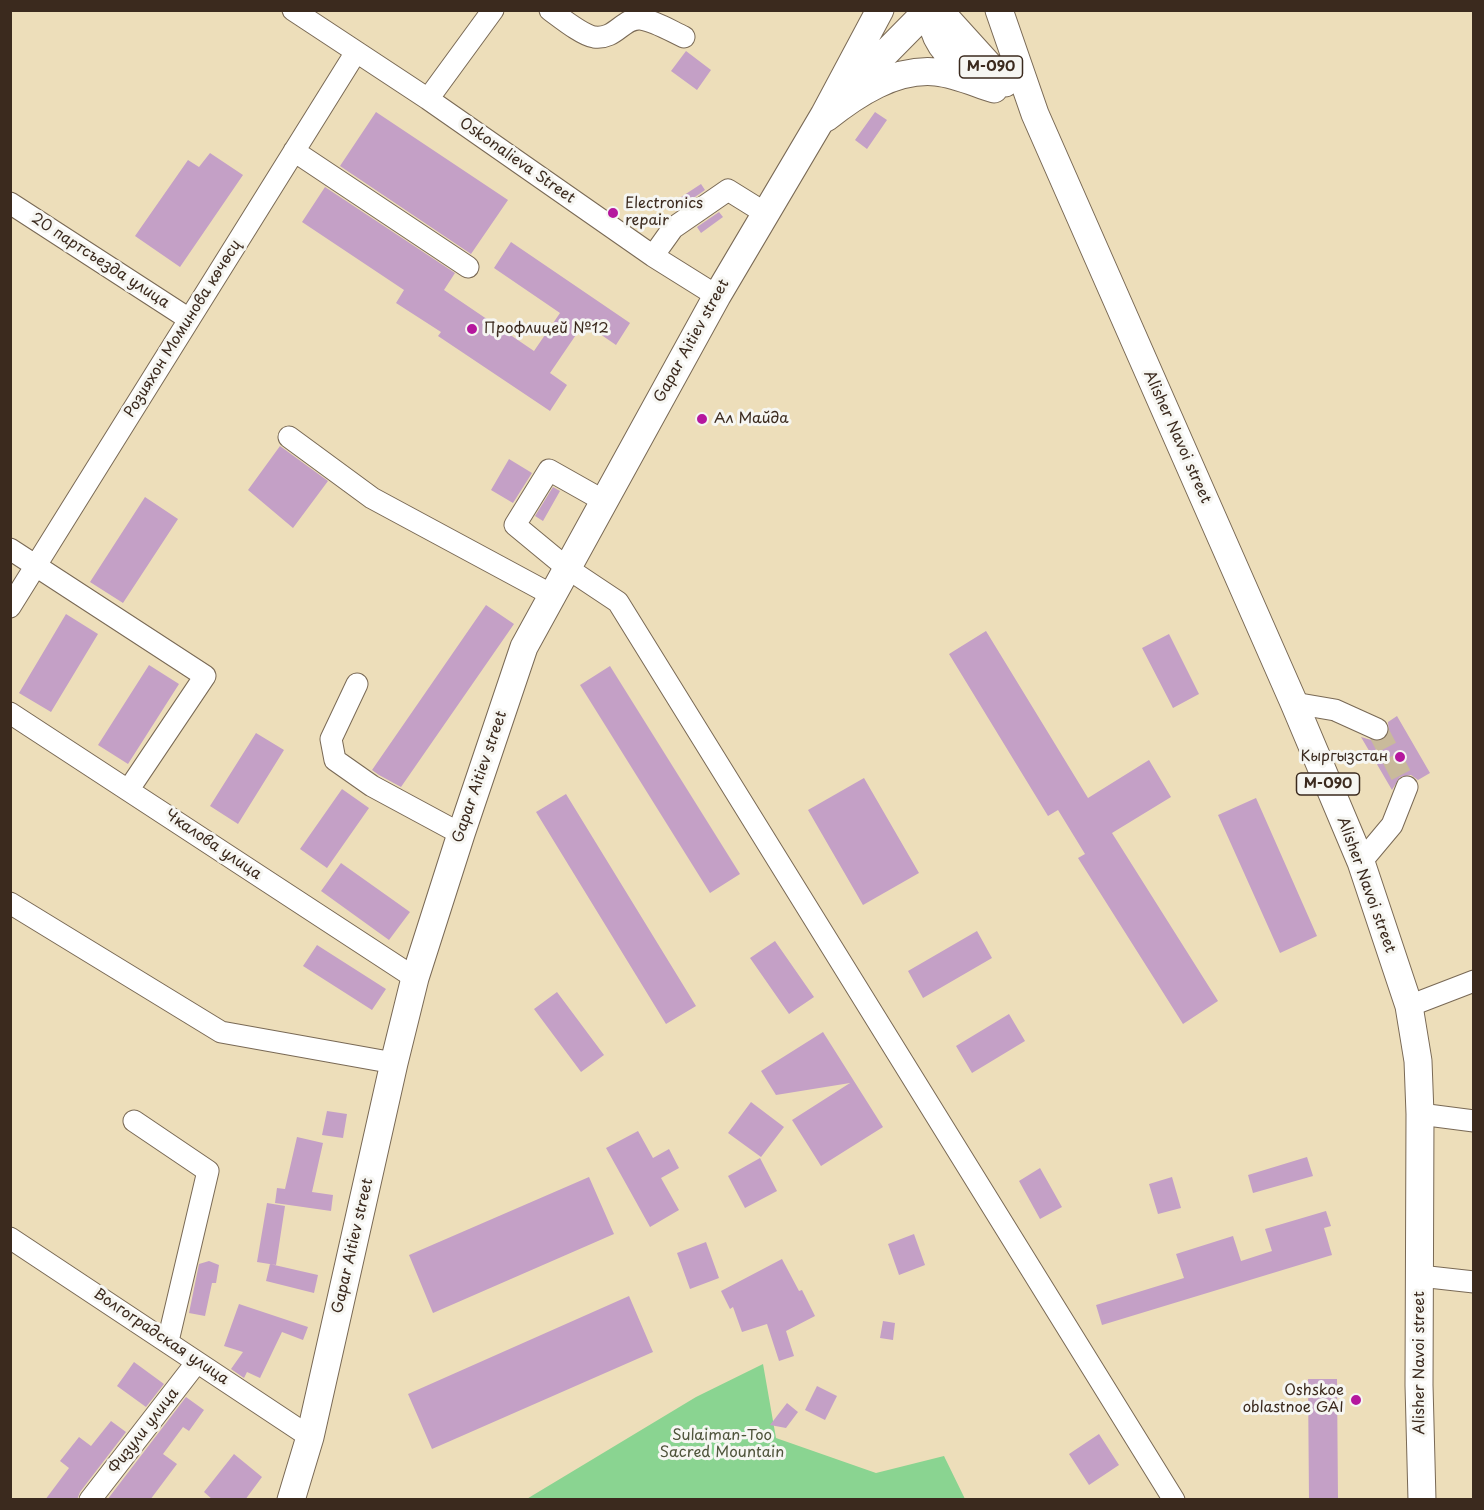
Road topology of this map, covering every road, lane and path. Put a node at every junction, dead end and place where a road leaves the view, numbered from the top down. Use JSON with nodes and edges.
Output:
{"nodes":[{"id":1,"x":293,"y":10,"type":"edge"},
{"id":2,"x":493,"y":10,"type":"edge"},
{"id":3,"x":550,"y":10,"type":"edge"},
{"id":4,"x":880,"y":10,"type":"edge"},
{"id":5,"x":999,"y":10,"type":"edge"},
{"id":6,"x":938,"y":14,"type":"edge"},
{"id":7,"x":321,"y":18,"type":"edge"},
{"id":8,"x":684,"y":37,"type":"dead end"},
{"id":9,"x":356,"y":52,"type":"junction"},
{"id":10,"x":994,"y":90,"type":"junction"},
{"id":11,"x":428,"y":99,"type":"junction"},
{"id":12,"x":1029,"y":108,"type":"junction"},
{"id":13,"x":820,"y":121,"type":"junction"},
{"id":14,"x":294,"y":151,"type":"junction"},
{"id":15,"x":10,"y":203,"type":"edge"},
{"id":16,"x":765,"y":213,"type":"junction"},
{"id":17,"x":653,"y":256,"type":"junction"},
{"id":18,"x":468,"y":267,"type":"dead end"},
{"id":19,"x":717,"y":296,"type":"junction"},
{"id":20,"x":189,"y":319,"type":"junction"},
{"id":21,"x":289,"y":437,"type":"dead end"},
{"id":22,"x":604,"y":501,"type":"junction"},
{"id":23,"x":10,"y":549,"type":"edge"},
{"id":24,"x":36,"y":564,"type":"junction"},
{"id":25,"x":567,"y":568,"type":"junction"},
{"id":26,"x":552,"y":595,"type":"junction"},
{"id":27,"x":10,"y":607,"type":"edge"},
{"id":28,"x":357,"y":684,"type":"dead end"},
{"id":29,"x":1294,"y":703,"type":"junction"},
{"id":30,"x":10,"y":713,"type":"edge"},
{"id":31,"x":1377,"y":729,"type":"tunnel mouth"},
{"id":32,"x":1407,"y":787,"type":"dead end"},
{"id":33,"x":129,"y":789,"type":"junction"},
{"id":34,"x":460,"y":834,"type":"junction"},
{"id":35,"x":1361,"y":862,"type":"junction"},
{"id":36,"x":10,"y":903,"type":"edge"},
{"id":37,"x":415,"y":978,"type":"junction"},
{"id":38,"x":1473,"y":981,"type":"edge"},
{"id":39,"x":1409,"y":1006,"type":"junction"},
{"id":40,"x":394,"y":1062,"type":"junction"},
{"id":41,"x":1420,"y":1114,"type":"junction"},
{"id":42,"x":1473,"y":1120,"type":"edge"},
{"id":43,"x":134,"y":1121,"type":"dead end"},
{"id":44,"x":10,"y":1238,"type":"edge"},
{"id":45,"x":1420,"y":1276,"type":"junction"},
{"id":46,"x":1473,"y":1282,"type":"edge"},
{"id":47,"x":168,"y":1341,"type":"junction"},
{"id":48,"x":197,"y":1362,"type":"junction"},
{"id":49,"x":310,"y":1437,"type":"junction"},
{"id":50,"x":90,"y":1500,"type":"edge"},
{"id":51,"x":291,"y":1500,"type":"edge"},
{"id":52,"x":1174,"y":1500,"type":"edge"},
{"id":53,"x":1422,"y":1500,"type":"edge"}],
"edges":[{"from":1,"to":7,"type":"street","name":"Oskonalieva Street"},
{"from":2,"to":11,"type":"street"},
{"from":3,"to":8,"type":"street"},
{"from":4,"to":13,"type":"main road","name":"Gapar Aitiev street"},
{"from":5,"to":12,"type":"main road","name":"Alisher Navoi street","number":"М-090"},
{"from":6,"to":10,"type":"main road"},
{"from":6,"to":12,"type":"main road","name":"Alisher Navoi street","number":"М-090"},
{"from":6,"to":13,"type":"main road","name":"Gapar Aitiev street"},
{"from":7,"to":9,"type":"street","name":"Oskonalieva Street"},
{"from":9,"to":11,"type":"street","name":"Oskonalieva Street"},
{"from":9,"to":14,"type":"street","name":"Розияхон Моминова көчөсү"},
{"from":10,"to":12,"type":"main road"},
{"from":10,"to":13,"type":"main road"},
{"from":11,"to":17,"type":"street","name":"Oskonalieva Street"},
{"from":12,"to":29,"type":"main road","name":"Alisher Navoi street","number":"М-090"},
{"from":13,"to":16,"type":"main road","name":"Gapar Aitiev street"},
{"from":14,"to":18,"type":"street"},
{"from":14,"to":20,"type":"street","name":"Розияхон Моминова көчөсү"},
{"from":15,"to":20,"type":"street","name":"20 партсъезда улица"},
{"from":16,"to":17,"type":"street"},
{"from":16,"to":19,"type":"main road","name":"Gapar Aitiev street"},
{"from":17,"to":19,"type":"street","name":"Oskonalieva Street"},
{"from":19,"to":22,"type":"main road","name":"Gapar Aitiev street"},
{"from":20,"to":24,"type":"street","name":"Розияхон Моминова көчөсү"},
{"from":21,"to":26,"type":"street"},
{"from":22,"to":25,"type":"main road","name":"Gapar Aitiev street"},
{"from":22,"to":25,"type":"street"},
{"from":23,"to":24,"type":"street"},
{"from":24,"to":27,"type":"street","name":"Розияхон Моминова көчөсү"},
{"from":24,"to":33,"type":"street"},
{"from":25,"to":26,"type":"main road","name":"Gapar Aitiev street"},
{"from":25,"to":52,"type":"street"},
{"from":26,"to":34,"type":"main road","name":"Gapar Aitiev street"},
{"from":28,"to":34,"type":"street"},
{"from":29,"to":31,"type":"street"},
{"from":29,"to":35,"type":"main road","name":"Alisher Navoi street","number":"М-090"},
{"from":30,"to":33,"type":"street","name":"Чкалова улица"},
{"from":32,"to":35,"type":"street"},
{"from":33,"to":37,"type":"street","name":"Чкалова улица"},
{"from":34,"to":37,"type":"main road","name":"Gapar Aitiev street"},
{"from":35,"to":39,"type":"main road","name":"Alisher Navoi street","number":"М-090"},
{"from":36,"to":40,"type":"street"},
{"from":37,"to":40,"type":"main road","name":"Gapar Aitiev street"},
{"from":38,"to":39,"type":"street"},
{"from":39,"to":41,"type":"main road","name":"Alisher Navoi street","number":"М-090"},
{"from":40,"to":49,"type":"main road","name":"Gapar Aitiev street"},
{"from":41,"to":42,"type":"street"},
{"from":41,"to":45,"type":"main road","name":"Alisher Navoi street","number":"М-090"},
{"from":43,"to":47,"type":"street"},
{"from":44,"to":47,"type":"street","name":"Волгоградская улица"},
{"from":45,"to":46,"type":"street"},
{"from":45,"to":53,"type":"main road","name":"Alisher Navoi street","number":"М-090"},
{"from":47,"to":48,"type":"street","name":"Волгоградская улица"},
{"from":48,"to":49,"type":"street","name":"Волгоградская улица"},
{"from":48,"to":50,"type":"street","name":"Физули улица"},
{"from":49,"to":51,"type":"main road","name":"Gapar Aitiev street"}]}
